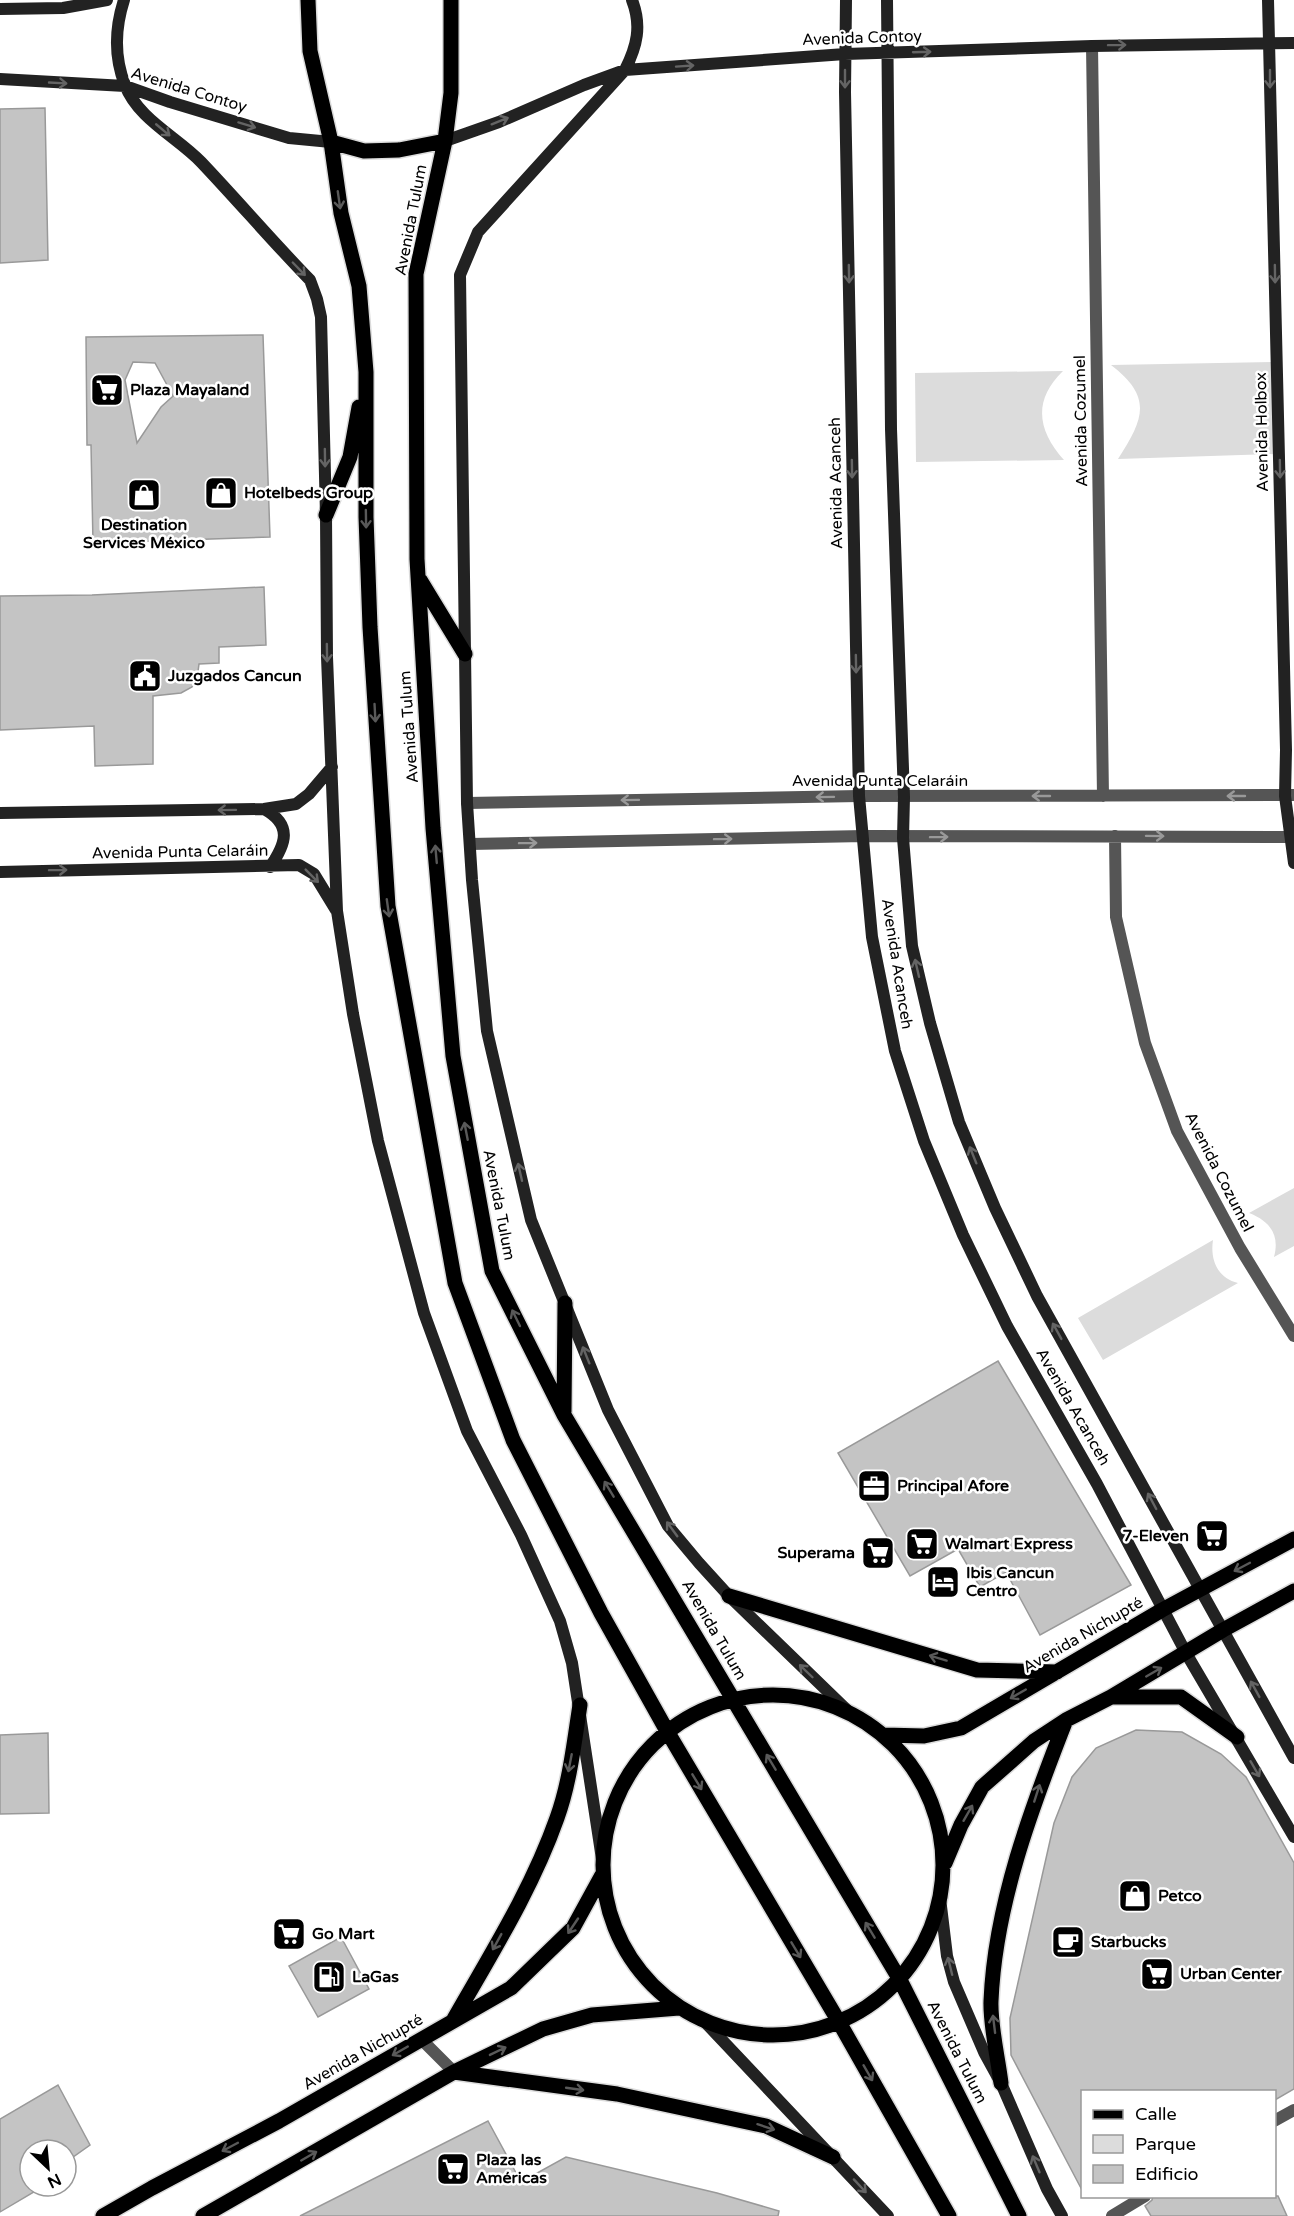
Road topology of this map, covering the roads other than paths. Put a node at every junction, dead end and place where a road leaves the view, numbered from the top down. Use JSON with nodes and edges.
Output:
{"nodes":[{"id":1,"x":107,"y":0,"type":"edge"},
{"id":2,"x":124,"y":0,"type":"edge"},
{"id":3,"x":308,"y":0,"type":"edge"},
{"id":4,"x":451,"y":0,"type":"edge"},
{"id":5,"x":632,"y":0,"type":"edge"},
{"id":6,"x":846,"y":0,"type":"edge"},
{"id":7,"x":887,"y":0,"type":"edge"},
{"id":8,"x":1268,"y":0,"type":"edge"},
{"id":9,"x":0,"y":9,"type":"edge"},
{"id":10,"x":1270,"y":43,"type":"junction"},
{"id":11,"x":1294,"y":43,"type":"edge"},
{"id":12,"x":1092,"y":45,"type":"junction"},
{"id":13,"x":845,"y":54,"type":"junction"},
{"id":14,"x":888,"y":54,"type":"junction"},
{"id":15,"x":625,"y":70,"type":"junction"},
{"id":16,"x":0,"y":80,"type":"edge"},
{"id":17,"x":125,"y":86,"type":"junction"},
{"id":18,"x":445,"y":141,"type":"junction"},
{"id":19,"x":331,"y":142,"type":"junction"},
{"id":20,"x":366,"y":372,"type":"junction"},
{"id":21,"x":326,"y":515,"type":"junction"},
{"id":22,"x":418,"y":577,"type":"junction"},
{"id":23,"x":465,"y":654,"type":"junction"},
{"id":24,"x":332,"y":767,"type":"junction"},
{"id":25,"x":859,"y":796,"type":"junction"},
{"id":26,"x":1103,"y":796,"type":"junction"},
{"id":27,"x":1290,"y":796,"type":"edge"},
{"id":28,"x":904,"y":797,"type":"junction"},
{"id":29,"x":467,"y":803,"type":"junction"},
{"id":30,"x":264,"y":809,"type":"junction"},
{"id":31,"x":0,"y":813,"type":"edge"},
{"id":32,"x":864,"y":836,"type":"junction"},
{"id":33,"x":1115,"y":836,"type":"junction"},
{"id":34,"x":903,"y":838,"type":"junction"},
{"id":35,"x":1292,"y":838,"type":"edge"},
{"id":36,"x":470,"y":844,"type":"junction"},
{"id":37,"x":1294,"y":863,"type":"edge"},
{"id":38,"x":270,"y":867,"type":"junction"},
{"id":39,"x":0,"y":872,"type":"edge"},
{"id":40,"x":337,"y":911,"type":"junction"},
{"id":41,"x":565,"y":1304,"type":"junction"},
{"id":42,"x":1294,"y":1336,"type":"edge"},
{"id":43,"x":564,"y":1415,"type":"junction"},
{"id":44,"x":1294,"y":1539,"type":"edge"},
{"id":45,"x":1200,"y":1589,"type":"junction"},
{"id":46,"x":1294,"y":1591,"type":"edge"},
{"id":47,"x":729,"y":1596,"type":"junction"},
{"id":48,"x":1162,"y":1610,"type":"junction"},
{"id":49,"x":1222,"y":1630,"type":"junction"},
{"id":50,"x":1186,"y":1653,"type":"junction"},
{"id":51,"x":1057,"y":1672,"type":"junction"},
{"id":52,"x":1111,"y":1697,"type":"junction"},
{"id":53,"x":734,"y":1700,"type":"junction"},
{"id":54,"x":580,"y":1705,"type":"junction"},
{"id":55,"x":848,"y":1711,"type":"junction"},
{"id":56,"x":1066,"y":1720,"type":"junction"},
{"id":57,"x":667,"y":1731,"type":"junction"},
{"id":58,"x":884,"y":1735,"type":"junction"},
{"id":59,"x":1237,"y":1737,"type":"junction"},
{"id":60,"x":1294,"y":1758,"type":"edge"},
{"id":61,"x":1294,"y":1837,"type":"edge"},
{"id":62,"x":602,"y":1858,"type":"junction"},
{"id":63,"x":944,"y":1866,"type":"junction"},
{"id":64,"x":602,"y":1875,"type":"junction"},
{"id":65,"x":940,"y":1898,"type":"junction"},
{"id":66,"x":900,"y":1980,"type":"junction"},
{"id":67,"x":679,"y":2008,"type":"junction"},
{"id":68,"x":453,"y":2020,"type":"junction"},
{"id":69,"x":704,"y":2021,"type":"junction"},
{"id":70,"x":839,"y":2022,"type":"junction"},
{"id":71,"x":421,"y":2039,"type":"junction"},
{"id":72,"x":454,"y":2072,"type":"junction"},
{"id":73,"x":1001,"y":2082,"type":"junction"},
{"id":74,"x":1294,"y":2110,"type":"edge"},
{"id":75,"x":1276,"y":2120,"type":"edge"},
{"id":76,"x":833,"y":2157,"type":"junction"},
{"id":77,"x":1142,"y":2198,"type":"edge"},
{"id":78,"x":103,"y":2216,"type":"edge"},
{"id":79,"x":204,"y":2216,"type":"edge"},
{"id":80,"x":888,"y":2216,"type":"edge"},
{"id":81,"x":949,"y":2216,"type":"edge"},
{"id":82,"x":1019,"y":2216,"type":"edge"},
{"id":83,"x":1062,"y":2216,"type":"edge"},
{"id":84,"x":1112,"y":2216,"type":"edge"}],
"edges":[{"from":1,"to":9,"type":"street"},
{"from":2,"to":17,"type":"street"},
{"from":3,"to":19,"type":"main road","name":"Avenida Tulum"},
{"from":4,"to":18,"type":"main road","name":"Avenida Tulum"},
{"from":5,"to":15,"type":"street","name":"Avenida Tulum"},
{"from":6,"to":13,"type":"street","name":"Avenida Acanceh"},
{"from":7,"to":14,"type":"street","name":"Avenida Acanceh"},
{"from":8,"to":10,"type":"street","name":"Avenida Holbox"},
{"from":10,"to":11,"type":"street","name":"Avenida Contoy"},
{"from":12,"to":10,"type":"street","name":"Avenida Contoy","one_way":true},
{"from":10,"to":27,"type":"street","name":"Avenida Holbox","one_way":true},
{"from":14,"to":12,"type":"street","name":"Avenida Contoy","one_way":true},
{"from":12,"to":26,"type":"street","name":"Avenida Cozumel"},
{"from":13,"to":14,"type":"street","name":"Avenida Contoy"},
{"from":15,"to":13,"type":"street","name":"Avenida Contoy","one_way":true},
{"from":13,"to":25,"type":"street","name":"Avenida Acanceh","one_way":true},
{"from":14,"to":28,"type":"street","name":"Avenida Acanceh"},
{"from":18,"to":15,"type":"street","name":"Avenida Contoy","one_way":true},
{"from":15,"to":23,"type":"street","name":"Avenida Tulum"},
{"from":16,"to":17,"type":"street","name":"Avenida Contoy","one_way":true},
{"from":17,"to":19,"type":"street","name":"Avenida Contoy","one_way":true},
{"from":17,"to":21,"type":"street","one_way":true},
{"from":18,"to":19,"type":"main road"},
{"from":18,"to":22,"type":"main road","name":"Avenida Tulum"},
{"from":19,"to":20,"type":"main road","name":"Avenida Tulum","one_way":true},
{"from":20,"to":21,"type":"main road"},
{"from":20,"to":57,"type":"main road","name":"Avenida Tulum","one_way":true},
{"from":21,"to":24,"type":"street","one_way":true},
{"from":22,"to":23,"type":"main road"},
{"from":43,"to":22,"type":"main road","name":"Avenida Tulum","one_way":true},
{"from":23,"to":29,"type":"street","name":"Avenida Tulum"},
{"from":24,"to":30,"type":"street"},
{"from":24,"to":40,"type":"street"},
{"from":25,"to":28,"type":"street","name":"Avenida Punta Celaráin"},
{"from":25,"to":29,"type":"street","name":"Avenida Punta Celaráin","one_way":true},
{"from":25,"to":32,"type":"street","name":"Avenida Acanceh"},
{"from":27,"to":26,"type":"street","name":"Avenida Punta Celaráin","one_way":true},
{"from":26,"to":28,"type":"street","name":"Avenida Punta Celaráin","one_way":true},
{"from":27,"to":35,"type":"street","name":"Avenida Holbox"},
{"from":28,"to":34,"type":"street","name":"Avenida Acanceh"},
{"from":29,"to":36,"type":"street","name":"Avenida Tulum"},
{"from":30,"to":31,"type":"street","one_way":true},
{"from":30,"to":38,"type":"street"},
{"from":32,"to":34,"type":"street"},
{"from":36,"to":32,"type":"street","one_way":true},
{"from":32,"to":48,"type":"street","name":"Avenida Acanceh"},
{"from":34,"to":33,"type":"street","one_way":true},
{"from":33,"to":35,"type":"street","one_way":true},
{"from":33,"to":42,"type":"street","name":"Avenida Cozumel"},
{"from":45,"to":34,"type":"street","name":"Avenida Acanceh","one_way":true},
{"from":35,"to":37,"type":"street","name":"Avenida Holbox"},
{"from":41,"to":36,"type":"street","name":"Avenida Tulum","one_way":true},
{"from":39,"to":38,"type":"street","name":"Avenida Punta Celaráin","one_way":true},
{"from":38,"to":40,"type":"street","name":"Avenida Punta Celaráin","one_way":true},
{"from":40,"to":54,"type":"street"},
{"from":41,"to":43,"type":"main road"},
{"from":47,"to":41,"type":"street","name":"Avenida Tulum","one_way":true},
{"from":53,"to":43,"type":"main road","name":"Avenida Tulum","one_way":true},
{"from":44,"to":45,"type":"main road","name":"Avenida Nichupté","one_way":true},
{"from":45,"to":48,"type":"main road","name":"Avenida Nichupté"},
{"from":45,"to":49,"type":"street","name":"Avenida Acanceh"},
{"from":46,"to":49,"type":"main road"},
{"from":51,"to":47,"type":"main road","one_way":true},
{"from":55,"to":47,"type":"street","name":"Avenida Tulum","one_way":true},
{"from":48,"to":50,"type":"street","name":"Avenida Acanceh"},
{"from":48,"to":51,"type":"main road","name":"Avenida Nichupté"},
{"from":49,"to":50,"type":"main road"},
{"from":60,"to":49,"type":"street","name":"Avenida Acanceh","one_way":true},
{"from":52,"to":50,"type":"main road","one_way":true},
{"from":50,"to":59,"type":"street","name":"Avenida Acanceh"},
{"from":51,"to":58,"type":"main road","name":"Avenida Nichupté","one_way":true},
{"from":52,"to":56,"type":"main road"},
{"from":52,"to":59,"type":"main road"},
{"from":53,"to":55,"type":"main road"},
{"from":53,"to":57,"type":"main road"},
{"from":66,"to":53,"type":"main road","name":"Avenida Tulum","one_way":true},
{"from":54,"to":62,"type":"street"},
{"from":54,"to":68,"type":"main road","one_way":true},
{"from":55,"to":58,"type":"main road"},
{"from":63,"to":56,"type":"main road","one_way":true},
{"from":73,"to":56,"type":"main road","one_way":true},
{"from":57,"to":62,"type":"main road"},
{"from":57,"to":70,"type":"main road","name":"Avenida Tulum","one_way":true},
{"from":58,"to":63,"type":"main road"},
{"from":59,"to":61,"type":"street","name":"Avenida Acanceh","one_way":true},
{"from":62,"to":64,"type":"main road"},
{"from":63,"to":65,"type":"main road"},
{"from":64,"to":67,"type":"main road"},
{"from":64,"to":68,"type":"main road","name":"Avenida Nichupté","one_way":true},
{"from":65,"to":66,"type":"main road"},
{"from":73,"to":65,"type":"street","name":"Avenida Tulum","one_way":true},
{"from":66,"to":70,"type":"main road"},
{"from":66,"to":82,"type":"main road","name":"Avenida Tulum"},
{"from":67,"to":69,"type":"main road"},
{"from":72,"to":67,"type":"main road","one_way":true},
{"from":68,"to":71,"type":"main road","name":"Avenida Nichupté"},
{"from":69,"to":70,"type":"main road"},
{"from":69,"to":76,"type":"street"},
{"from":70,"to":81,"type":"main road","name":"Avenida Tulum","one_way":true},
{"from":71,"to":72,"type":"street"},
{"from":71,"to":78,"type":"main road","name":"Avenida Nichupté","one_way":true},
{"from":72,"to":76,"type":"main road","one_way":true},
{"from":79,"to":72,"type":"main road","one_way":true},
{"from":83,"to":73,"type":"street","name":"Avenida Tulum","one_way":true},
{"from":74,"to":75,"type":"street"},
{"from":76,"to":80,"type":"street","one_way":true},
{"from":77,"to":84,"type":"street"}]}
